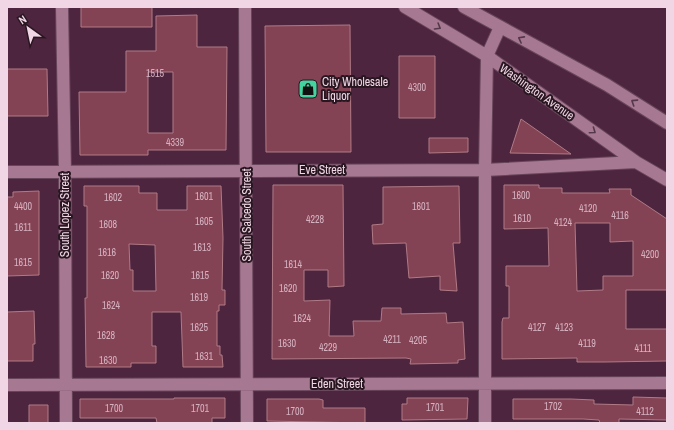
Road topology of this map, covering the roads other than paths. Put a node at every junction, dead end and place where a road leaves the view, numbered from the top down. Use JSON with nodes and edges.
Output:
{"nodes":[{"id":1,"x":62,"y":7,"type":"edge"},
{"id":2,"x":245,"y":7,"type":"edge"},
{"id":3,"x":405,"y":7,"type":"edge"},
{"id":4,"x":464,"y":7,"type":"edge"},
{"id":5,"x":500,"y":27,"type":"junction"},
{"id":6,"x":487,"y":56,"type":"junction"},
{"id":7,"x":667,"y":123,"type":"edge"},
{"id":8,"x":636,"y":162,"type":"junction"},
{"id":9,"x":247,"y":170,"type":"junction"},
{"id":10,"x":485,"y":170,"type":"junction"},
{"id":11,"x":7,"y":172,"type":"edge"},
{"id":12,"x":65,"y":172,"type":"junction"},
{"id":13,"x":667,"y":180,"type":"edge"},
{"id":14,"x":485,"y":383,"type":"junction"},
{"id":15,"x":667,"y":383,"type":"edge"},
{"id":16,"x":247,"y":384,"type":"junction"},
{"id":17,"x":7,"y":385,"type":"edge"},
{"id":18,"x":66,"y":385,"type":"junction"},
{"id":19,"x":66,"y":423,"type":"edge"},
{"id":20,"x":247,"y":423,"type":"edge"},
{"id":21,"x":485,"y":423,"type":"edge"}],
"edges":[{"from":1,"to":12,"type":"street","name":"South Lopez Street"},
{"from":2,"to":9,"type":"street","name":"South Salcedo Street"},
{"from":3,"to":6,"type":"street","name":"Washington Avenue","one_way":true},
{"from":4,"to":5,"type":"street"},
{"from":5,"to":6,"type":"street"},
{"from":7,"to":5,"type":"street","one_way":true},
{"from":6,"to":8,"type":"street","name":"Washington Avenue","one_way":true},
{"from":6,"to":10,"type":"street"},
{"from":8,"to":10,"type":"street","name":"Eve Street"},
{"from":8,"to":13,"type":"street","name":"Washington Avenue"},
{"from":9,"to":10,"type":"street","name":"Eve Street"},
{"from":9,"to":12,"type":"street","name":"Eve Street"},
{"from":9,"to":16,"type":"street","name":"South Salcedo Street"},
{"from":10,"to":14,"type":"street"},
{"from":11,"to":12,"type":"street","name":"Eve Street"},
{"from":12,"to":18,"type":"street","name":"South Lopez Street"},
{"from":14,"to":15,"type":"street","name":"Eden Street"},
{"from":14,"to":16,"type":"street","name":"Eden Street"},
{"from":14,"to":21,"type":"street"},
{"from":16,"to":18,"type":"street","name":"Eden Street"},
{"from":16,"to":20,"type":"street","name":"South Salcedo Street"},
{"from":17,"to":18,"type":"street","name":"Eden Street"},
{"from":18,"to":19,"type":"street","name":"South Lopez Street"}]}
